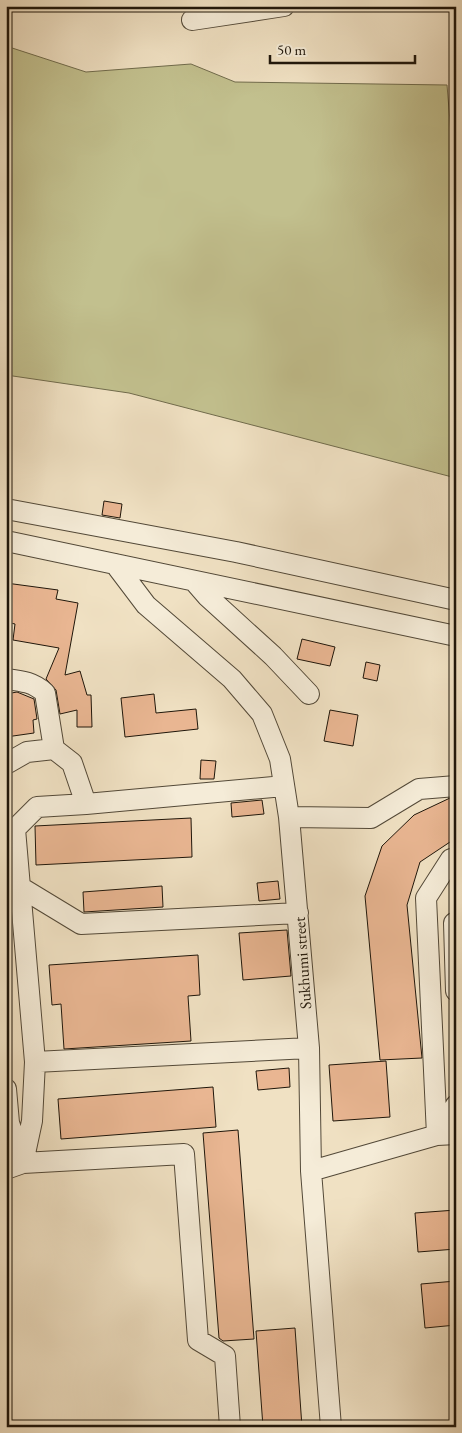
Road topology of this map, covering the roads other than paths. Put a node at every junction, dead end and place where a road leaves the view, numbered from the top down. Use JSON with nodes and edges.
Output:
{"nodes":[{"id":1,"x":284,"y":6,"type":"edge"},
{"id":2,"x":192,"y":20,"type":"dead end"},
{"id":3,"x":6,"y":508,"type":"edge"},
{"id":4,"x":6,"y":541,"type":"edge"},
{"id":5,"x":116,"y":564,"type":"junction"},
{"id":6,"x":194,"y":581,"type":"junction"},
{"id":7,"x":456,"y":600,"type":"edge"},
{"id":8,"x":456,"y":636,"type":"edge"},
{"id":9,"x":6,"y":679,"type":"edge"},
{"id":10,"x":309,"y":694,"type":"dead end"},
{"id":11,"x":54,"y":749,"type":"junction"},
{"id":12,"x":6,"y":764,"type":"edge"},
{"id":13,"x":284,"y":786,"type":"junction"},
{"id":14,"x":456,"y":786,"type":"edge"},
{"id":15,"x":86,"y":804,"type":"junction"},
{"id":16,"x":289,"y":817,"type":"junction"},
{"id":17,"x":456,"y":858,"type":"edge"},
{"id":18,"x":20,"y":888,"type":"junction"},
{"id":19,"x":298,"y":913,"type":"junction"},
{"id":20,"x":456,"y":923,"type":"edge"},
{"id":21,"x":456,"y":991,"type":"edge"},
{"id":22,"x":309,"y":1048,"type":"junction"},
{"id":23,"x":35,"y":1062,"type":"junction"},
{"id":24,"x":6,"y":1089,"type":"edge"},
{"id":25,"x":456,"y":1105,"type":"edge"},
{"id":26,"x":446,"y":1135,"type":"edge"},
{"id":27,"x":15,"y":1166,"type":"edge"},
{"id":28,"x":312,"y":1171,"type":"junction"},
{"id":29,"x":230,"y":1427,"type":"edge"},
{"id":30,"x":332,"y":1427,"type":"edge"}],
"edges":[{"from":1,"to":2,"type":"street"},
{"from":3,"to":7,"type":"street"},
{"from":4,"to":5,"type":"street"},
{"from":5,"to":6,"type":"street"},
{"from":5,"to":13,"type":"street","name":"Sukhumi street"},
{"from":6,"to":8,"type":"street"},
{"from":6,"to":10,"type":"street"},
{"from":9,"to":11,"type":"street"},
{"from":11,"to":12,"type":"street"},
{"from":11,"to":15,"type":"street"},
{"from":13,"to":15,"type":"street"},
{"from":13,"to":16,"type":"street","name":"Sukhumi street"},
{"from":14,"to":16,"type":"street"},
{"from":15,"to":18,"type":"street"},
{"from":16,"to":19,"type":"street","name":"Sukhumi street"},
{"from":17,"to":26,"type":"street"},
{"from":18,"to":19,"type":"street"},
{"from":18,"to":23,"type":"street"},
{"from":19,"to":22,"type":"street","name":"Sukhumi street"},
{"from":20,"to":21,"type":"street"},
{"from":22,"to":23,"type":"street"},
{"from":22,"to":28,"type":"street","name":"Sukhumi street"},
{"from":23,"to":27,"type":"street"},
{"from":24,"to":27,"type":"street"},
{"from":25,"to":26,"type":"street"},
{"from":26,"to":28,"type":"street"},
{"from":27,"to":29,"type":"street"},
{"from":28,"to":30,"type":"street","name":"Sukhumi street"}]}
